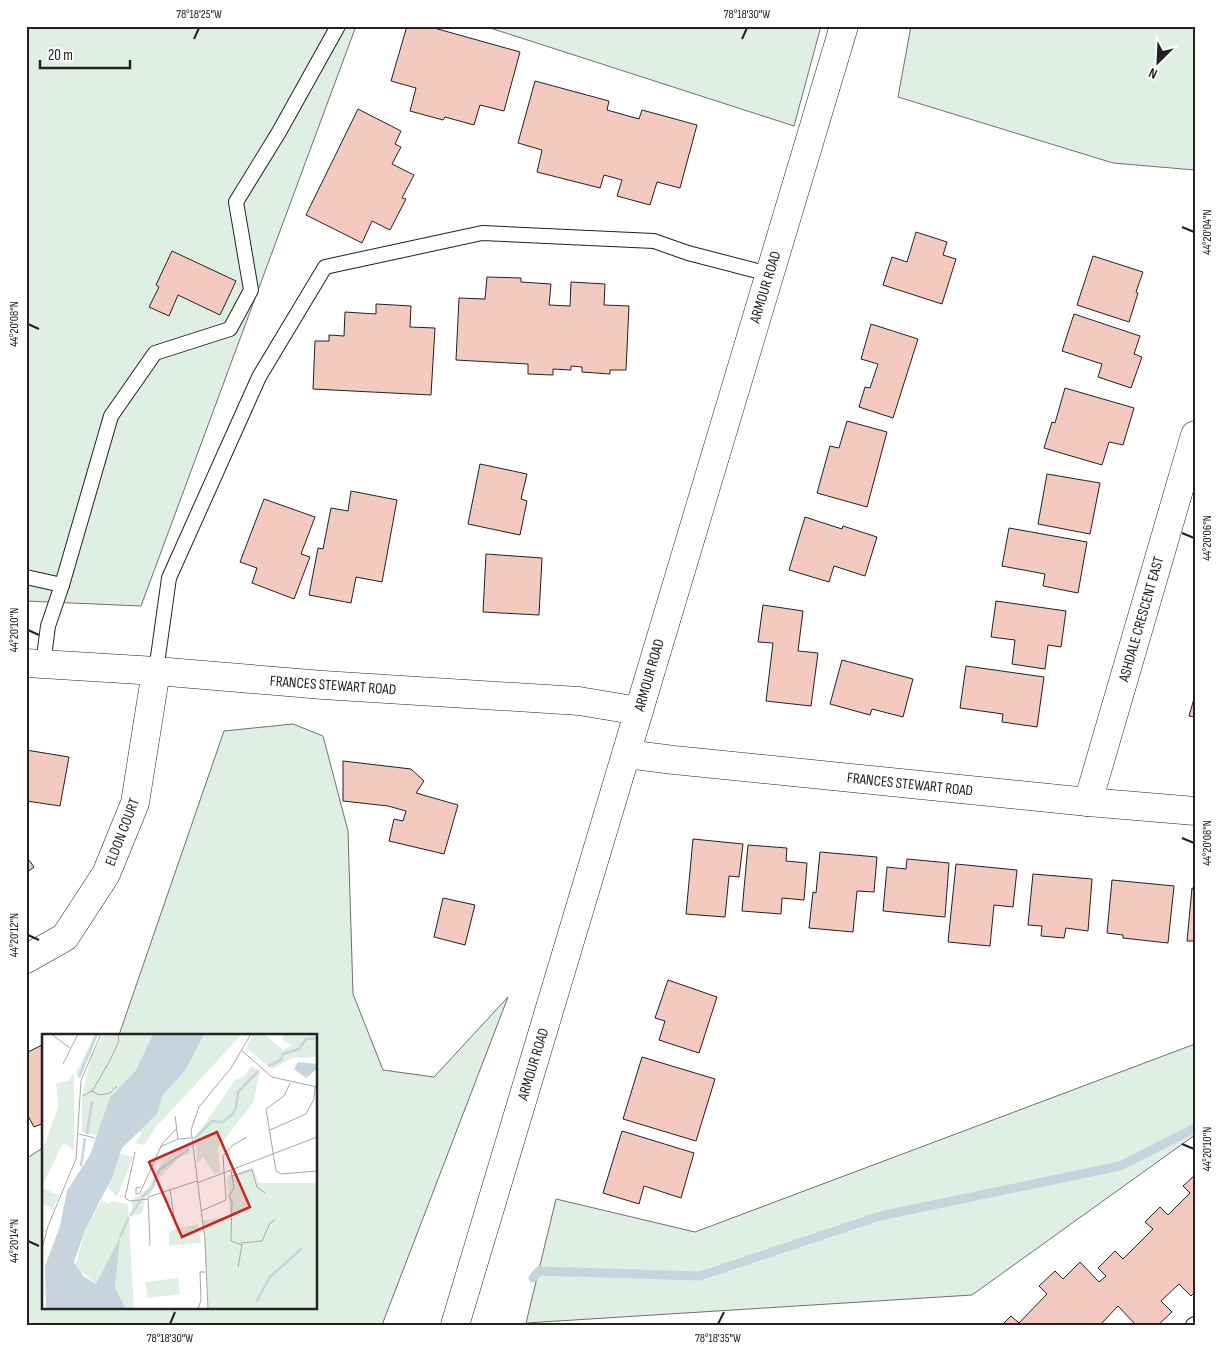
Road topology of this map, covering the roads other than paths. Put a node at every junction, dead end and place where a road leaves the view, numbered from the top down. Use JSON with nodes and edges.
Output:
{"nodes":[{"id":1,"x":338,"y":26,"type":"edge"},
{"id":2,"x":844,"y":26,"type":"edge"},
{"id":3,"x":769,"y":274,"type":"junction"},
{"id":4,"x":1195,"y":436,"type":"edge"},
{"id":5,"x":26,"y":577,"type":"edge"},
{"id":6,"x":62,"y":585,"type":"junction"},
{"id":7,"x":35,"y":664,"type":"edge"},
{"id":8,"x":156,"y":671,"type":"junction"},
{"id":9,"x":639,"y":711,"type":"junction"},
{"id":10,"x":626,"y":754,"type":"junction"},
{"id":11,"x":1088,"y":802,"type":"junction"},
{"id":12,"x":1195,"y":811,"type":"edge"},
{"id":13,"x":26,"y":959,"type":"edge"},
{"id":14,"x":455,"y":1325,"type":"edge"}],
"edges":[{"from":1,"to":6,"type":"lane"},
{"from":2,"to":3,"type":"street","name":"ARMOUR ROAD"},
{"from":3,"to":8,"type":"lane"},
{"from":3,"to":9,"type":"street","name":"ARMOUR ROAD"},
{"from":4,"to":11,"type":"street","name":"ASHDALE CRESCENT EAST"},
{"from":5,"to":6,"type":"lane"},
{"from":6,"to":7,"type":"lane"},
{"from":7,"to":8,"type":"street","name":"FRANCES STEWART ROAD"},
{"from":8,"to":9,"type":"street","name":"FRANCES STEWART ROAD"},
{"from":8,"to":13,"type":"street","name":"ELDON COURT"},
{"from":9,"to":10,"type":"street","name":"ARMOUR ROAD"},
{"from":10,"to":11,"type":"street","name":"FRANCES STEWART ROAD"},
{"from":10,"to":14,"type":"street","name":"ARMOUR ROAD"},
{"from":11,"to":12,"type":"street","name":"FRANCES STEWART ROAD"}]}
